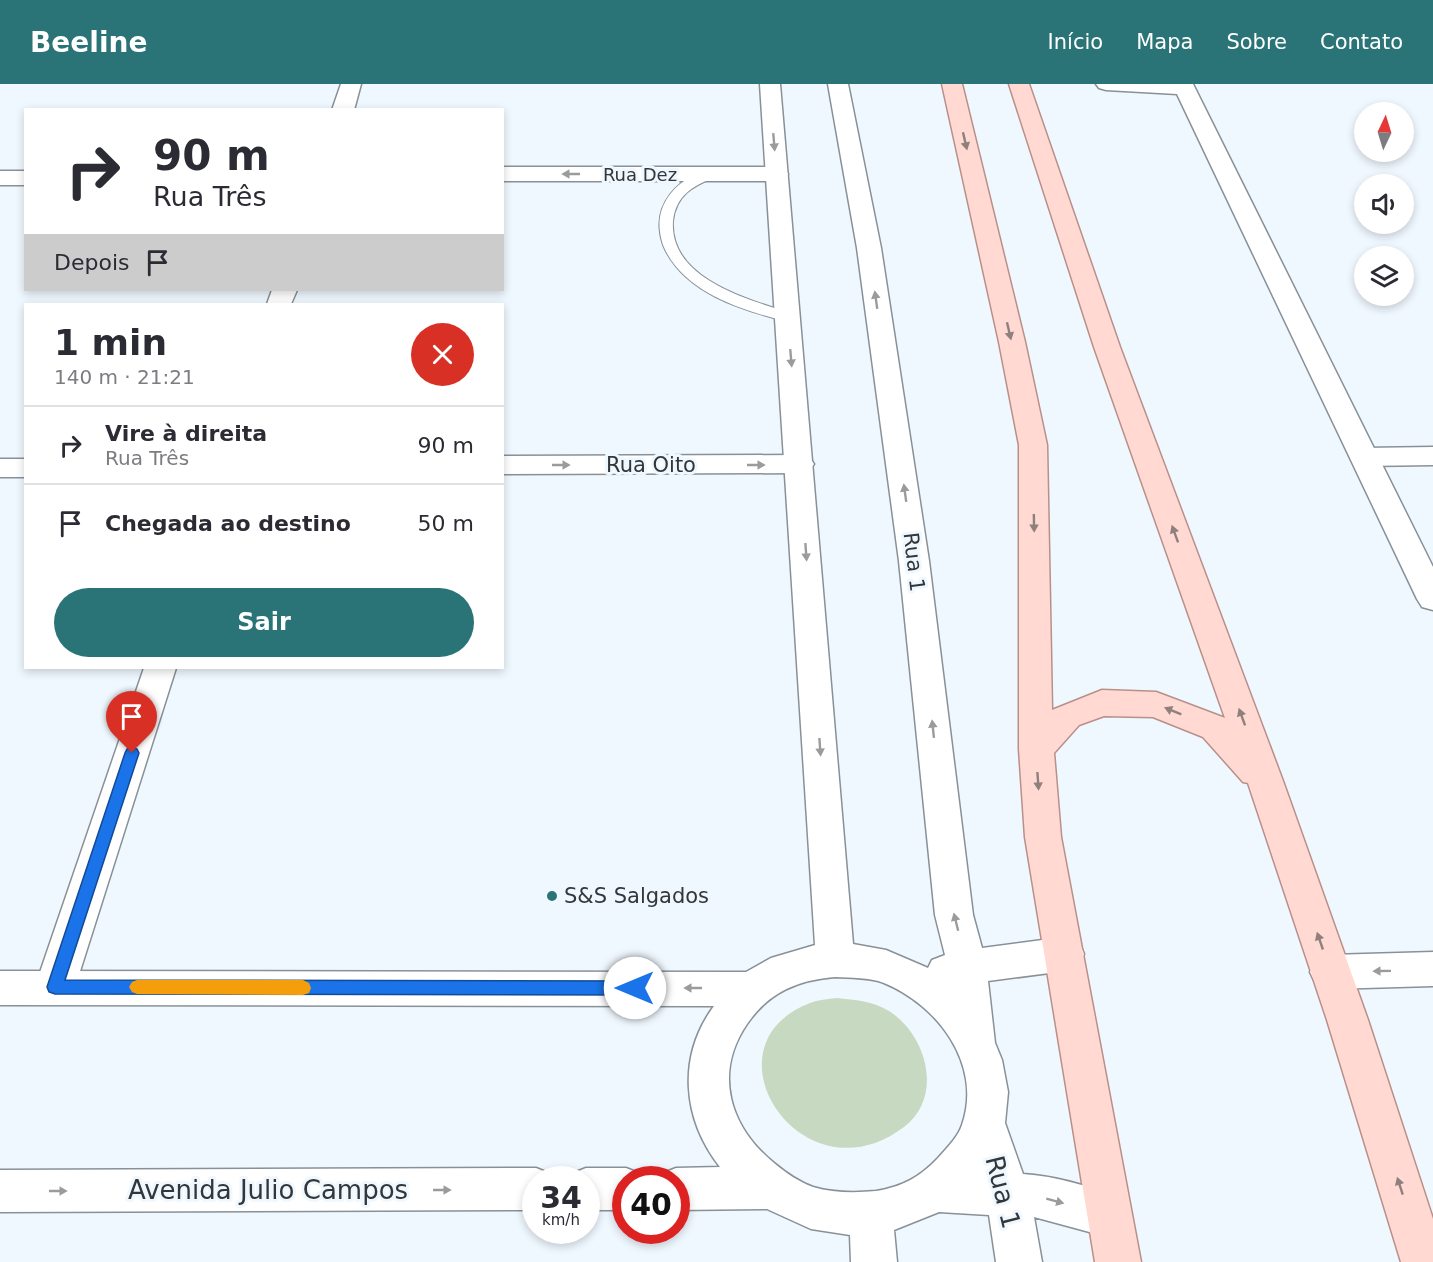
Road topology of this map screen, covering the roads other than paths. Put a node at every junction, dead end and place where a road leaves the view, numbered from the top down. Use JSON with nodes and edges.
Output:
{"nodes":[{"id":1,"x":351,"y":84,"type":"edge"},
{"id":2,"x":770,"y":84,"type":"edge"},
{"id":3,"x":838,"y":84,"type":"edge"},
{"id":4,"x":952,"y":84,"type":"edge"},
{"id":5,"x":1019,"y":84,"type":"edge"},
{"id":6,"x":1106,"y":84,"type":"edge"},
{"id":7,"x":1184,"y":86,"type":"edge"},
{"id":8,"x":344,"y":108,"type":"edge"},
{"id":9,"x":504,"y":174,"type":"edge"},
{"id":10,"x":710,"y":174,"type":"junction"},
{"id":11,"x":777,"y":174,"type":"junction"},
{"id":12,"x":0,"y":178,"type":"edge"},
{"id":13,"x":24,"y":178,"type":"edge"},
{"id":14,"x":788,"y":317,"type":"junction"},
{"id":15,"x":1433,"y":456,"type":"edge"},
{"id":16,"x":1364,"y":457,"type":"junction"},
{"id":17,"x":504,"y":465,"type":"edge"},
{"id":18,"x":800,"y":465,"type":"junction"},
{"id":19,"x":0,"y":468,"type":"edge"},
{"id":20,"x":24,"y":468,"type":"edge"},
{"id":21,"x":1433,"y":599,"type":"edge"},
{"id":22,"x":160,"y":669,"type":"edge"},
{"id":23,"x":1036,"y":749,"type":"junction"},
{"id":24,"x":1266,"y":784,"type":"junction"},
{"id":25,"x":1065,"y":954,"type":"junction"},
{"id":26,"x":835,"y":960,"type":"junction"},
{"id":27,"x":967,"y":966,"type":"junction"},
{"id":28,"x":1433,"y":969,"type":"edge"},
{"id":29,"x":1330,"y":972,"type":"junction"},
{"id":30,"x":917,"y":980,"type":"junction"},
{"id":31,"x":55,"y":987,"type":"junction"},
{"id":32,"x":0,"y":988,"type":"edge"},
{"id":33,"x":752,"y":989,"type":"junction"},
{"id":34,"x":975,"y":1042,"type":"junction"},
{"id":35,"x":984,"y":1123,"type":"junction"},
{"id":36,"x":769,"y":1188,"type":"junction"},
{"id":37,"x":522,"y":1189,"type":"edge"},
{"id":38,"x":690,"y":1189,"type":"edge"},
{"id":39,"x":0,"y":1191,"type":"edge"},
{"id":40,"x":934,"y":1191,"type":"junction"},
{"id":41,"x":1008,"y":1194,"type":"junction"},
{"id":42,"x":870,"y":1213,"type":"junction"},
{"id":43,"x":1108,"y":1215,"type":"junction"},
{"id":44,"x":1422,"y":1216,"type":"edge"},
{"id":45,"x":874,"y":1262,"type":"edge"},
{"id":46,"x":1019,"y":1262,"type":"edge"},
{"id":47,"x":1118,"y":1262,"type":"edge"},
{"id":48,"x":1424,"y":1262,"type":"edge"}],
"edges":[{"from":1,"to":8,"type":"main road"},
{"from":2,"to":11,"type":"main road","one_way":true},
{"from":27,"to":3,"type":"main road","name":"Rua 1","one_way":true},
{"from":4,"to":23,"type":"main road","one_way":true},
{"from":24,"to":5,"type":"main road","one_way":true},
{"from":6,"to":7,"type":"main road"},
{"from":7,"to":16,"type":"main road"},
{"from":10,"to":9,"type":"main road","name":"Rua Dez","one_way":true},
{"from":10,"to":11,"type":"main road","name":"Rua Dez"},
{"from":10,"to":14,"type":"lane"},
{"from":11,"to":14,"type":"main road"},
{"from":12,"to":13,"type":"main road"},
{"from":14,"to":18,"type":"main road","one_way":true},
{"from":15,"to":16,"type":"main road"},
{"from":16,"to":21,"type":"main road"},
{"from":17,"to":18,"type":"main road","name":"Rua Oito","one_way":true},
{"from":18,"to":26,"type":"main road","one_way":true},
{"from":19,"to":20,"type":"main road"},
{"from":22,"to":31,"type":"main road"},
{"from":24,"to":23,"type":"main road","one_way":true},
{"from":23,"to":25,"type":"main road","one_way":true},
{"from":29,"to":24,"type":"main road","one_way":true},
{"from":25,"to":27,"type":"main road"},
{"from":25,"to":43,"type":"main road"},
{"from":26,"to":30,"type":"main road"},
{"from":26,"to":33,"type":"main road"},
{"from":27,"to":30,"type":"main road"},
{"from":27,"to":34,"type":"main road","name":"Rua 1"},
{"from":28,"to":29,"type":"main road","one_way":true},
{"from":44,"to":29,"type":"main road","one_way":true},
{"from":30,"to":34,"type":"main road"},
{"from":31,"to":32,"type":"main road"},
{"from":33,"to":31,"type":"main road","one_way":true},
{"from":33,"to":36,"type":"main road"},
{"from":34,"to":35,"type":"main road"},
{"from":35,"to":40,"type":"main road"},
{"from":35,"to":41,"type":"main road","name":"Rua 1"},
{"from":36,"to":38,"type":"main road"},
{"from":36,"to":42,"type":"main road"},
{"from":39,"to":37,"type":"main road","name":"Avenida Julio Campos","one_way":true},
{"from":40,"to":41,"type":"main road"},
{"from":40,"to":42,"type":"main road"},
{"from":41,"to":43,"type":"main road","one_way":true},
{"from":41,"to":46,"type":"main road","name":"Rua 1"},
{"from":42,"to":45,"type":"main road"},
{"from":43,"to":47,"type":"main road"},
{"from":44,"to":48,"type":"main road"}]}
